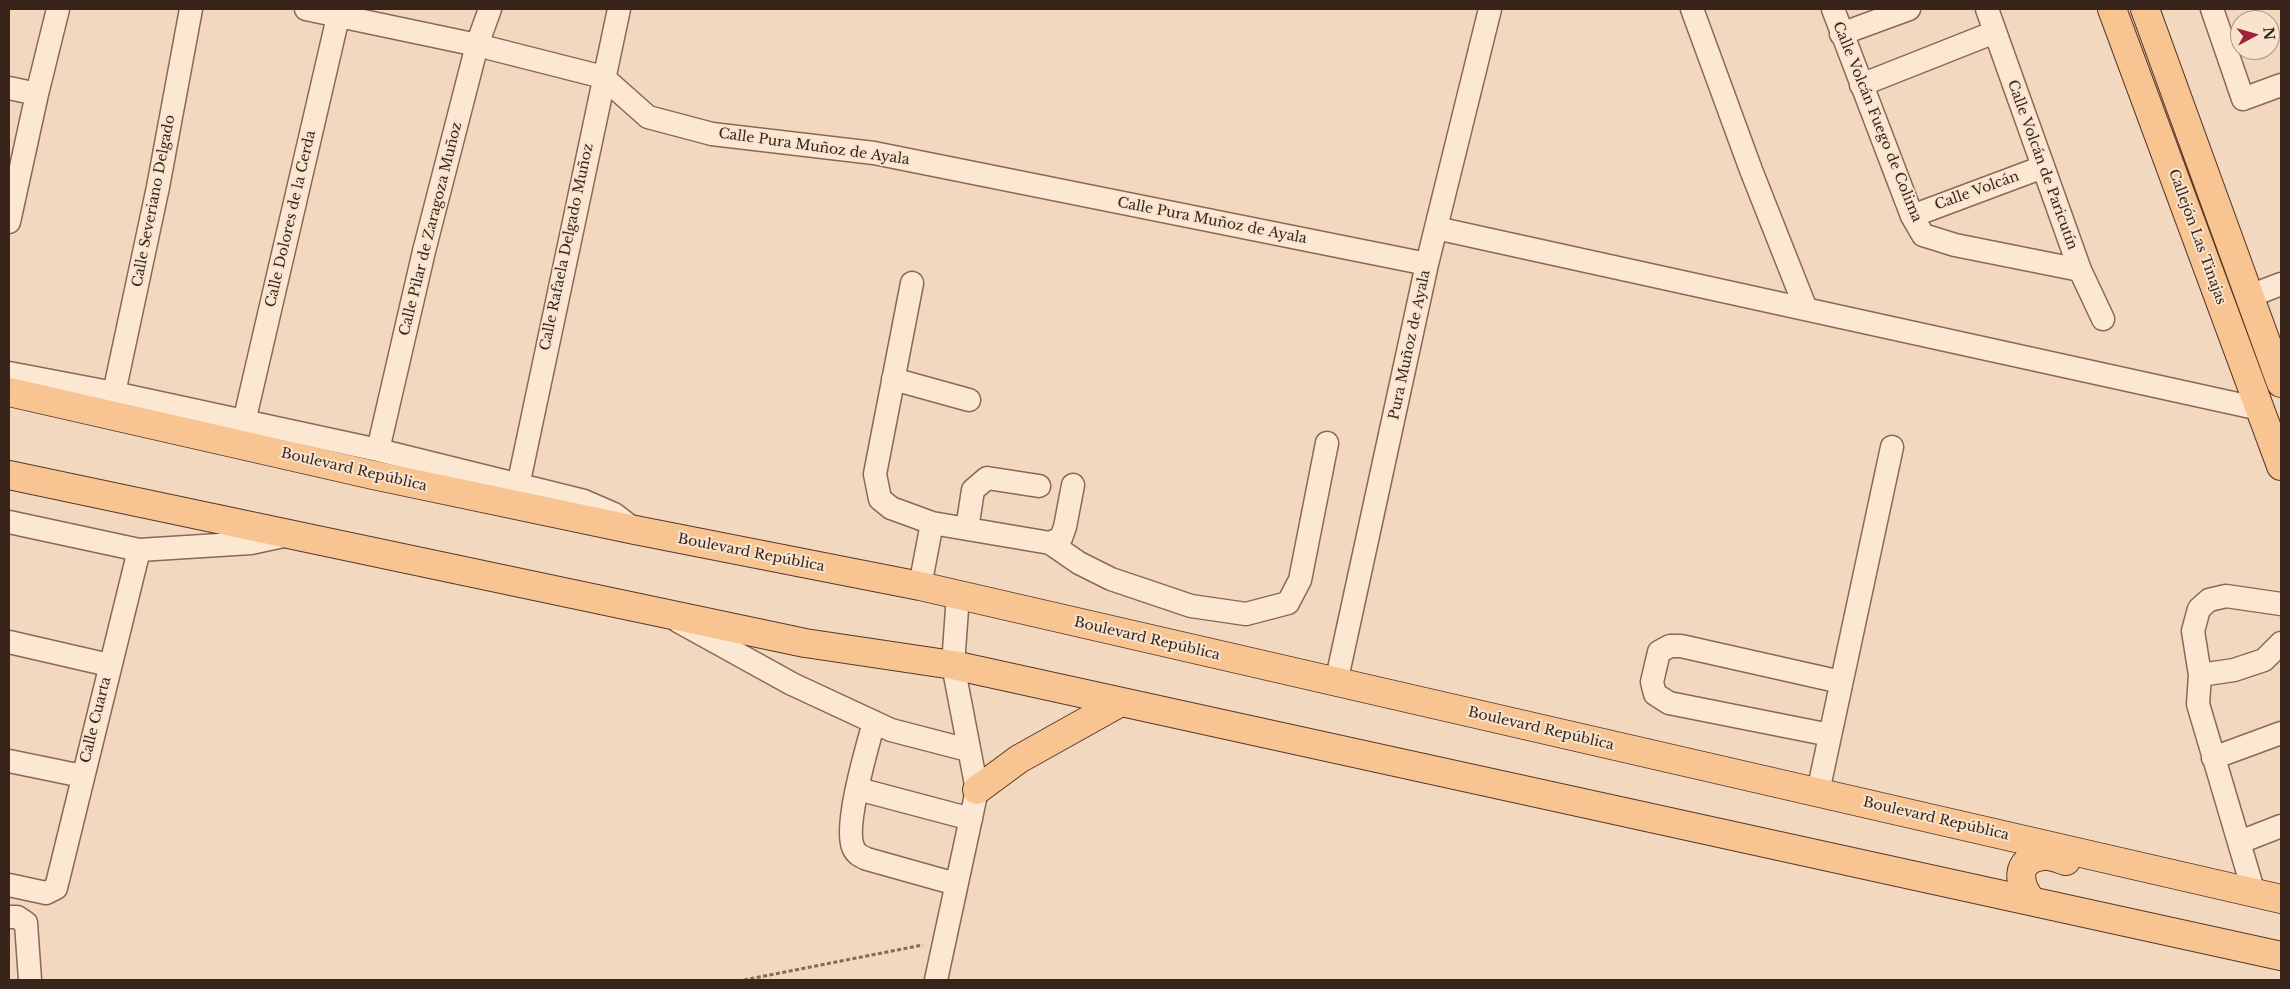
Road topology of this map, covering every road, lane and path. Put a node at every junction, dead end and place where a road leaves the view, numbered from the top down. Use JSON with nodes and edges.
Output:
{"nodes":[{"id":1,"x":58,"y":9,"type":"edge"},
{"id":2,"x":191,"y":9,"type":"edge"},
{"id":3,"x":306,"y":9,"type":"edge"},
{"id":4,"x":490,"y":9,"type":"edge"},
{"id":5,"x":618,"y":9,"type":"edge"},
{"id":6,"x":1490,"y":9,"type":"edge"},
{"id":7,"x":1692,"y":9,"type":"edge"},
{"id":8,"x":1832,"y":9,"type":"edge"},
{"id":9,"x":1908,"y":9,"type":"edge"},
{"id":10,"x":1987,"y":9,"type":"edge"},
{"id":11,"x":2112,"y":9,"type":"edge"},
{"id":12,"x":2144,"y":9,"type":"edge"},
{"id":13,"x":2212,"y":9,"type":"edge"},
{"id":14,"x":338,"y":17,"type":"junction"},
{"id":15,"x":1995,"y":32,"type":"junction"},
{"id":16,"x":1841,"y":34,"type":"junction"},
{"id":17,"x":477,"y":45,"type":"junction"},
{"id":18,"x":602,"y":77,"type":"junction"},
{"id":19,"x":1861,"y":85,"type":"junction"},
{"id":20,"x":2281,"y":85,"type":"edge"},
{"id":21,"x":9,"y":88,"type":"edge"},
{"id":22,"x":37,"y":94,"type":"junction"},
{"id":23,"x":2043,"y":167,"type":"junction"},
{"id":24,"x":1912,"y":216,"type":"junction"},
{"id":25,"x":9,"y":222,"type":"edge"},
{"id":26,"x":1436,"y":228,"type":"junction"},
{"id":27,"x":1427,"y":264,"type":"junction"},
{"id":28,"x":2080,"y":270,"type":"junction"},
{"id":29,"x":912,"y":283,"type":"dead end"},
{"id":30,"x":2281,"y":284,"type":"edge"},
{"id":31,"x":2250,"y":296,"type":"junction"},
{"id":32,"x":1806,"y":309,"type":"junction"},
{"id":33,"x":2103,"y":318,"type":"dead end"},
{"id":34,"x":9,"y":373,"type":"edge"},
{"id":35,"x":893,"y":379,"type":"junction"},
{"id":36,"x":2281,"y":383,"type":"edge"},
{"id":37,"x":9,"y":392,"type":"edge"},
{"id":38,"x":114,"y":393,"type":"junction"},
{"id":39,"x":969,"y":400,"type":"dead end"},
{"id":40,"x":2260,"y":409,"type":"junction"},
{"id":41,"x":244,"y":422,"type":"junction"},
{"id":42,"x":1327,"y":443,"type":"dead end"},
{"id":43,"x":1892,"y":447,"type":"dead end"},
{"id":44,"x":378,"y":450,"type":"junction"},
{"id":45,"x":2281,"y":466,"type":"edge"},
{"id":46,"x":9,"y":475,"type":"edge"},
{"id":47,"x":1073,"y":485,"type":"dead end"},
{"id":48,"x":518,"y":486,"type":"junction"},
{"id":49,"x":1038,"y":486,"type":"dead end"},
{"id":50,"x":9,"y":522,"type":"edge"},
{"id":51,"x":932,"y":523,"type":"junction"},
{"id":52,"x":967,"y":529,"type":"junction"},
{"id":53,"x":635,"y":530,"type":"junction"},
{"id":54,"x":288,"y":534,"type":"junction"},
{"id":55,"x":1050,"y":543,"type":"junction"},
{"id":56,"x":139,"y":550,"type":"junction"},
{"id":57,"x":920,"y":586,"type":"junction"},
{"id":58,"x":958,"y":595,"type":"junction"},
{"id":59,"x":2281,"y":604,"type":"edge"},
{"id":60,"x":665,"y":614,"type":"junction"},
{"id":61,"x":9,"y":642,"type":"edge"},
{"id":62,"x":2281,"y":643,"type":"edge"},
{"id":63,"x":109,"y":665,"type":"junction"},
{"id":64,"x":953,"y":665,"type":"junction"},
{"id":65,"x":2200,"y":675,"type":"junction"},
{"id":66,"x":1841,"y":682,"type":"junction"},
{"id":67,"x":1336,"y":683,"type":"junction"},
{"id":68,"x":1121,"y":702,"type":"junction"},
{"id":69,"x":874,"y":722,"type":"junction"},
{"id":70,"x":2281,"y":734,"type":"edge"},
{"id":71,"x":1830,"y":735,"type":"junction"},
{"id":72,"x":968,"y":750,"type":"junction"},
{"id":73,"x":2213,"y":758,"type":"junction"},
{"id":74,"x":9,"y":761,"type":"edge"},
{"id":75,"x":82,"y":776,"type":"junction"},
{"id":76,"x":858,"y":789,"type":"junction"},
{"id":77,"x":977,"y":790,"type":"junction"},
{"id":78,"x":1818,"y":792,"type":"junction"},
{"id":79,"x":971,"y":819,"type":"junction"},
{"id":80,"x":2281,"y":826,"type":"edge"},
{"id":81,"x":2240,"y":842,"type":"junction"},
{"id":82,"x":2181,"y":877,"type":"junction"},
{"id":83,"x":956,"y":884,"type":"junction"},
{"id":84,"x":9,"y":885,"type":"edge"},
{"id":85,"x":2254,"y":893,"type":"junction"},
{"id":86,"x":2281,"y":899,"type":"edge"},
{"id":87,"x":2032,"y":901,"type":"junction"},
{"id":88,"x":9,"y":917,"type":"edge"},
{"id":89,"x":944,"y":941,"type":"junction"},
{"id":90,"x":2277,"y":954,"type":"edge"},
{"id":91,"x":23,"y":968,"type":"edge"},
{"id":92,"x":744,"y":980,"type":"edge"},
{"id":93,"x":936,"y":980,"type":"edge"}],
"edges":[{"from":1,"to":22,"type":"street"},
{"from":2,"to":38,"type":"street","name":"Calle Severiano Delgado"},
{"from":3,"to":14,"type":"street","name":"Calle Pura Muñoz de Ayala"},
{"from":4,"to":17,"type":"street","name":"Calle Pilar de Zaragoza Muñoz"},
{"from":5,"to":18,"type":"street","name":"Calle Rafaela Delgado Muñoz"},
{"from":6,"to":26,"type":"street","name":"Pura Muñoz de Ayala"},
{"from":7,"to":32,"type":"street"},
{"from":8,"to":16,"type":"street","name":"Calle Volcán Fuego de Colima"},
{"from":9,"to":16,"type":"street"},
{"from":10,"to":15,"type":"street","name":"Calle Volcán de Paricutín"},
{"from":11,"to":40,"type":"main road","name":"Callejón Las Tinajas"},
{"from":12,"to":31,"type":"main road"},
{"from":13,"to":20,"type":"street"},
{"from":14,"to":17,"type":"street","name":"Calle Pura Muñoz de Ayala"},
{"from":14,"to":41,"type":"street","name":"Calle Dolores de la Cerda"},
{"from":15,"to":19,"type":"street"},
{"from":15,"to":23,"type":"street","name":"Calle Volcán de Paricutín"},
{"from":16,"to":19,"type":"street","name":"Calle Volcán Fuego de Colima"},
{"from":17,"to":18,"type":"street","name":"Calle Pura Muñoz de Ayala"},
{"from":17,"to":44,"type":"street","name":"Calle Pilar de Zaragoza Muñoz"},
{"from":18,"to":27,"type":"street","name":"Calle Pura Muñoz de Ayala"},
{"from":18,"to":48,"type":"street","name":"Calle Rafaela Delgado Muñoz"},
{"from":19,"to":24,"type":"street","name":"Calle Volcán Fuego de Colima"},
{"from":21,"to":22,"type":"street"},
{"from":22,"to":25,"type":"street"},
{"from":23,"to":24,"type":"street","name":"Calle Volcán"},
{"from":23,"to":28,"type":"street","name":"Calle Volcán de Paricutín"},
{"from":24,"to":28,"type":"street","name":"Calle Volcán Fuego de Colima"},
{"from":26,"to":27,"type":"street","name":"Pura Muñoz de Ayala"},
{"from":26,"to":32,"type":"street"},
{"from":27,"to":67,"type":"street","name":"Pura Muñoz de Ayala"},
{"from":28,"to":33,"type":"street","name":"Calle Volcán de Paricutín"},
{"from":29,"to":35,"type":"street"},
{"from":30,"to":31,"type":"street"},
{"from":31,"to":36,"type":"main road"},
{"from":32,"to":40,"type":"street"},
{"from":34,"to":38,"type":"street"},
{"from":35,"to":39,"type":"street"},
{"from":35,"to":51,"type":"street"},
{"from":37,"to":53,"type":"main road","name":"Boulevard República"},
{"from":38,"to":41,"type":"street"},
{"from":40,"to":45,"type":"main road","name":"Callejón Las Tinajas"},
{"from":41,"to":44,"type":"street"},
{"from":42,"to":55,"type":"street"},
{"from":43,"to":66,"type":"street"},
{"from":44,"to":48,"type":"street"},
{"from":46,"to":54,"type":"main road"},
{"from":47,"to":55,"type":"street"},
{"from":48,"to":53,"type":"street"},
{"from":49,"to":52,"type":"street"},
{"from":50,"to":56,"type":"street"},
{"from":51,"to":52,"type":"street"},
{"from":51,"to":57,"type":"street"},
{"from":52,"to":55,"type":"street"},
{"from":53,"to":57,"type":"main road","name":"Boulevard República"},
{"from":54,"to":56,"type":"street"},
{"from":54,"to":60,"type":"main road"},
{"from":56,"to":63,"type":"street","name":"Calle Cuarta"},
{"from":57,"to":58,"type":"main road","name":"Boulevard República"},
{"from":58,"to":64,"type":"street"},
{"from":58,"to":67,"type":"main road","name":"Boulevard República"},
{"from":59,"to":65,"type":"street"},
{"from":60,"to":64,"type":"main road"},
{"from":60,"to":69,"type":"street"},
{"from":61,"to":63,"type":"street"},
{"from":62,"to":65,"type":"street"},
{"from":63,"to":75,"type":"street","name":"Calle Cuarta"},
{"from":64,"to":68,"type":"main road"},
{"from":64,"to":72,"type":"street"},
{"from":65,"to":73,"type":"street"},
{"from":66,"to":71,"type":"street"},
{"from":66,"to":71,"type":"street"},
{"from":67,"to":78,"type":"main road","name":"Boulevard República"},
{"from":68,"to":77,"type":"main road"},
{"from":68,"to":87,"type":"main road"},
{"from":69,"to":72,"type":"street"},
{"from":69,"to":76,"type":"street"},
{"from":70,"to":73,"type":"street"},
{"from":71,"to":78,"type":"street"},
{"from":72,"to":77,"type":"street"},
{"from":73,"to":81,"type":"street"},
{"from":74,"to":75,"type":"street"},
{"from":75,"to":84,"type":"street","name":"Calle Cuarta"},
{"from":76,"to":79,"type":"street"},
{"from":76,"to":83,"type":"street"},
{"from":77,"to":79,"type":"street"},
{"from":78,"to":82,"type":"main road","name":"Boulevard República"},
{"from":79,"to":83,"type":"street"},
{"from":80,"to":81,"type":"street"},
{"from":81,"to":85,"type":"street"},
{"from":82,"to":85,"type":"main road","name":"Boulevard República"},
{"from":82,"to":87,"type":"main road"},
{"from":83,"to":89,"type":"street"},
{"from":85,"to":86,"type":"main road","name":"Boulevard República"},
{"from":87,"to":90,"type":"main road"},
{"from":88,"to":91,"type":"street"},
{"from":89,"to":92,"type":"path"},
{"from":89,"to":93,"type":"street"}]}
